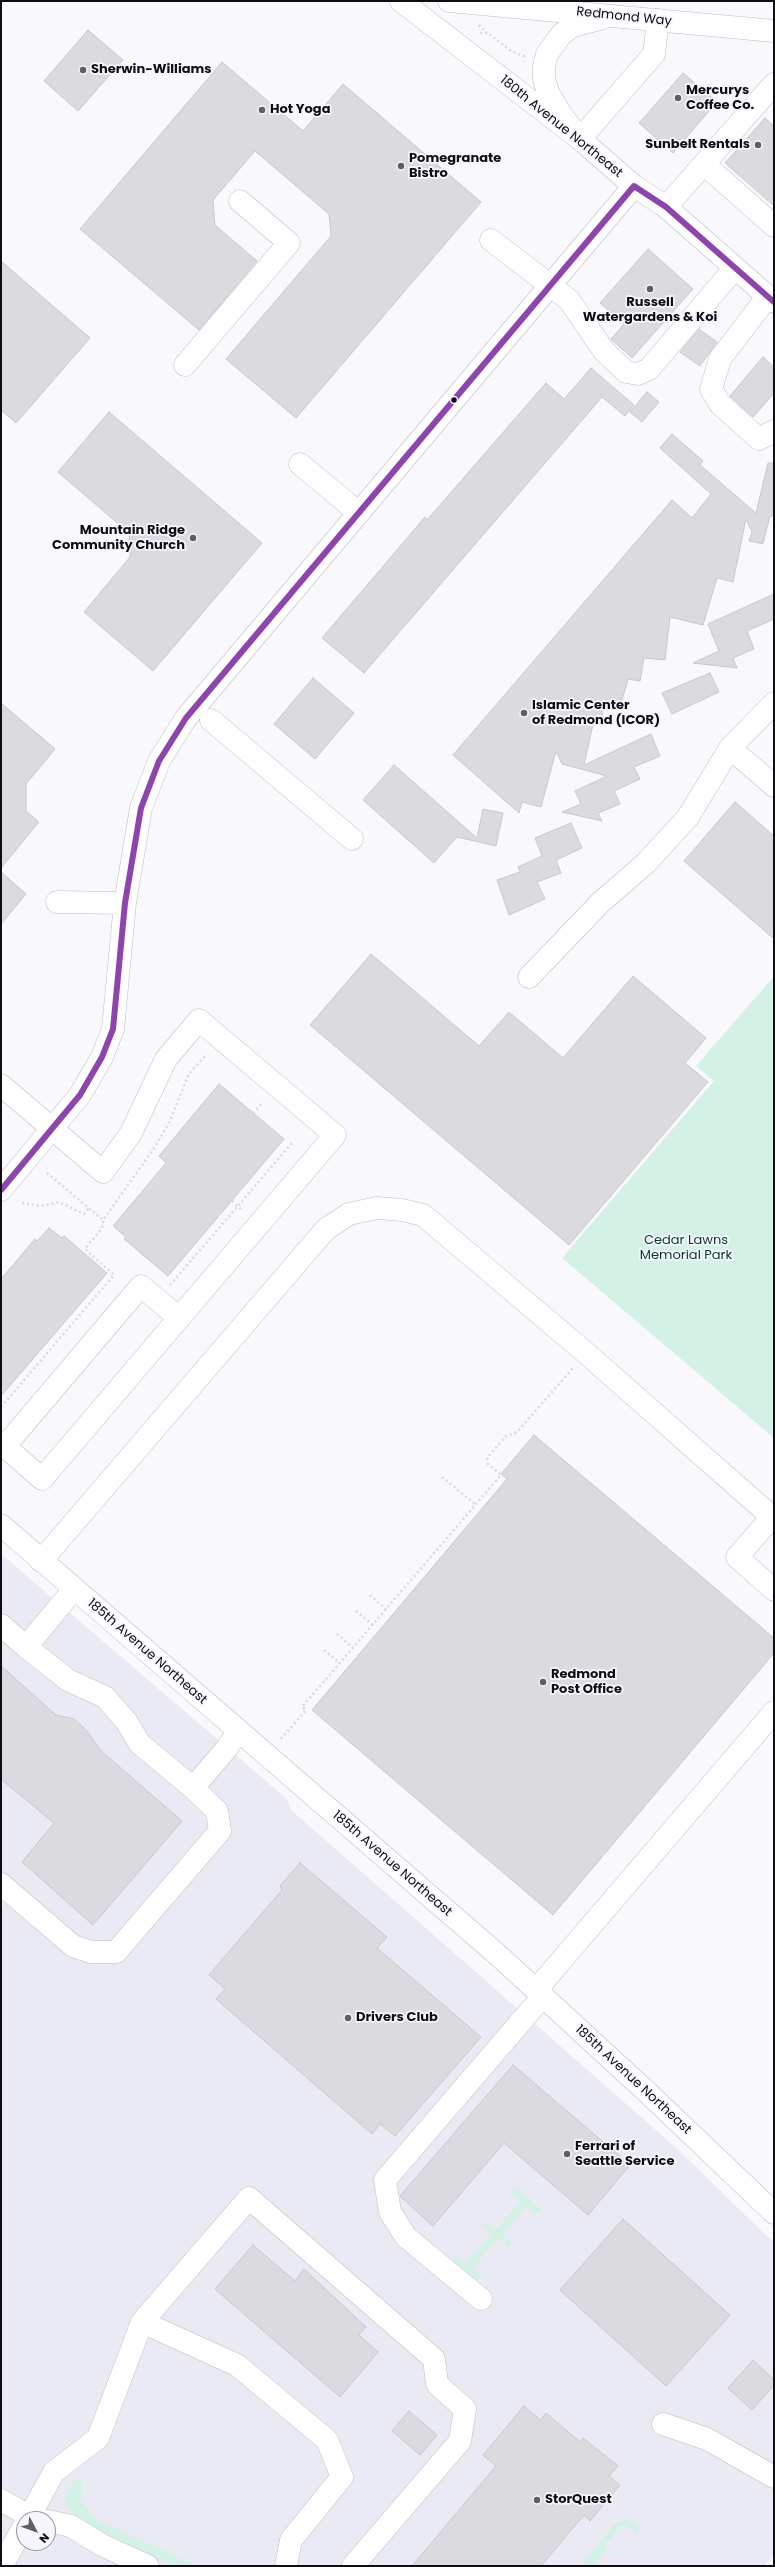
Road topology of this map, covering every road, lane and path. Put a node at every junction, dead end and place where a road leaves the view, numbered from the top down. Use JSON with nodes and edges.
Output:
{"nodes":[{"id":1,"x":401,"y":1,"type":"edge"},
{"id":2,"x":449,"y":1,"type":"edge"},
{"id":3,"x":616,"y":16,"type":"junction"},
{"id":4,"x":658,"y":20,"type":"junction"},
{"id":5,"x":477,"y":23,"type":"dead end"},
{"id":6,"x":774,"y":31,"type":"edge"},
{"id":7,"x":480,"y":33,"type":"dead end"},
{"id":8,"x":488,"y":33,"type":"junction"},
{"id":9,"x":534,"y":58,"type":"dead end"},
{"id":10,"x":774,"y":84,"type":"edge"},
{"id":11,"x":580,"y":139,"type":"junction"},
{"id":12,"x":704,"y":164,"type":"junction"},
{"id":13,"x":634,"y":186,"type":"junction"},
{"id":14,"x":240,"y":202,"type":"dead end"},
{"id":15,"x":666,"y":207,"type":"junction"},
{"id":16,"x":774,"y":226,"type":"edge"},
{"id":17,"x":491,"y":240,"type":"dead end"},
{"id":18,"x":736,"y":268,"type":"junction"},
{"id":19,"x":549,"y":287,"type":"junction"},
{"id":20,"x":771,"y":299,"type":"edge"},
{"id":21,"x":185,"y":365,"type":"dead end"},
{"id":22,"x":774,"y":431,"type":"edge"},
{"id":23,"x":300,"y":464,"type":"dead end"},
{"id":24,"x":359,"y":513,"type":"junction"},
{"id":25,"x":774,"y":703,"type":"edge"},
{"id":26,"x":211,"y":720,"type":"dead end"},
{"id":27,"x":730,"y":748,"type":"junction"},
{"id":28,"x":774,"y":786,"type":"edge"},
{"id":29,"x":352,"y":839,"type":"dead end"},
{"id":30,"x":57,"y":902,"type":"dead end"},
{"id":31,"x":125,"y":902,"type":"junction"},
{"id":32,"x":529,"y":977,"type":"dead end"},
{"id":33,"x":1,"y":1085,"type":"edge"},
{"id":34,"x":52,"y":1128,"type":"junction"},
{"id":35,"x":292,"y":1143,"type":"dead end"},
{"id":36,"x":1,"y":1190,"type":"edge"},
{"id":37,"x":22,"y":1203,"type":"dead end"},
{"id":38,"x":89,"y":1208,"type":"dead end"},
{"id":39,"x":103,"y":1220,"type":"dead end"},
{"id":40,"x":170,"y":1286,"type":"dead end"},
{"id":41,"x":179,"y":1318,"type":"junction"},
{"id":42,"x":577,"y":1364,"type":"dead end"},
{"id":43,"x":1,"y":1407,"type":"edge"},
{"id":44,"x":3,"y":1445,"type":"edge"},
{"id":45,"x":442,"y":1477,"type":"dead end"},
{"id":46,"x":476,"y":1505,"type":"junction"},
{"id":47,"x":773,"y":1518,"type":"edge"},
{"id":48,"x":1,"y":1525,"type":"edge"},
{"id":49,"x":41,"y":1561,"type":"junction"},
{"id":50,"x":74,"y":1589,"type":"junction"},
{"id":51,"x":774,"y":1590,"type":"edge"},
{"id":52,"x":370,"y":1595,"type":"dead end"},
{"id":53,"x":386,"y":1609,"type":"junction"},
{"id":54,"x":356,"y":1611,"type":"dead end"},
{"id":55,"x":373,"y":1625,"type":"junction"},
{"id":56,"x":1,"y":1626,"type":"edge"},
{"id":57,"x":337,"y":1634,"type":"dead end"},
{"id":58,"x":26,"y":1647,"type":"junction"},
{"id":59,"x":353,"y":1648,"type":"junction"},
{"id":60,"x":324,"y":1650,"type":"dead end"},
{"id":61,"x":340,"y":1663,"type":"junction"},
{"id":62,"x":774,"y":1712,"type":"edge"},
{"id":63,"x":238,"y":1731,"type":"junction"},
{"id":64,"x":281,"y":1739,"type":"dead end"},
{"id":65,"x":193,"y":1788,"type":"junction"},
{"id":66,"x":1,"y":1884,"type":"edge"},
{"id":67,"x":539,"y":1993,"type":"junction"},
{"id":68,"x":774,"y":2213,"type":"edge"},
{"id":69,"x":481,"y":2299,"type":"dead end"},
{"id":70,"x":142,"y":2322,"type":"junction"},
{"id":71,"x":663,"y":2424,"type":"dead end"},
{"id":72,"x":774,"y":2477,"type":"edge"},
{"id":73,"x":1,"y":2500,"type":"edge"},
{"id":74,"x":19,"y":2511,"type":"edge"},
{"id":75,"x":38,"y":2511,"type":"edge"},
{"id":76,"x":56,"y":2524,"type":"edge"},
{"id":77,"x":16,"y":2546,"type":"edge"},
{"id":78,"x":2,"y":2566,"type":"edge"},
{"id":79,"x":148,"y":2566,"type":"edge"},
{"id":80,"x":286,"y":2566,"type":"edge"},
{"id":81,"x":353,"y":2566,"type":"edge"}],
"edges":[{"from":1,"to":11,"type":"street","name":"180th Avenue Northeast"},
{"from":2,"to":3,"type":"street","name":"Redmond Way"},
{"from":3,"to":4,"type":"street","name":"Redmond Way"},
{"from":3,"to":11,"type":"street"},
{"from":4,"to":6,"type":"street","name":"Redmond Way"},
{"from":4,"to":11,"type":"street"},
{"from":5,"to":8,"type":"path"},
{"from":7,"to":8,"type":"path"},
{"from":8,"to":9,"type":"path"},
{"from":10,"to":12,"type":"street"},
{"from":11,"to":13,"type":"street","name":"180th Avenue Northeast"},
{"from":12,"to":15,"type":"street"},
{"from":12,"to":16,"type":"street"},
{"from":13,"to":15,"type":"street","name":"180th Avenue Northeast"},
{"from":13,"to":19,"type":"street"},
{"from":14,"to":21,"type":"street"},
{"from":15,"to":18,"type":"street","name":"180th Avenue Northeast"},
{"from":17,"to":19,"type":"street"},
{"from":18,"to":19,"type":"street"},
{"from":18,"to":20,"type":"street","name":"180th Avenue Northeast"},
{"from":19,"to":24,"type":"street"},
{"from":20,"to":22,"type":"street"},
{"from":23,"to":24,"type":"street"},
{"from":24,"to":31,"type":"street"},
{"from":25,"to":27,"type":"street"},
{"from":26,"to":29,"type":"street"},
{"from":27,"to":28,"type":"street"},
{"from":27,"to":32,"type":"street"},
{"from":30,"to":31,"type":"street"},
{"from":31,"to":34,"type":"street"},
{"from":33,"to":34,"type":"street"},
{"from":34,"to":36,"type":"street"},
{"from":34,"to":41,"type":"street"},
{"from":35,"to":40,"type":"path"},
{"from":37,"to":38,"type":"path"},
{"from":39,"to":43,"type":"path"},
{"from":41,"to":44,"type":"street"},
{"from":41,"to":44,"type":"street"},
{"from":42,"to":46,"type":"path"},
{"from":45,"to":46,"type":"path"},
{"from":46,"to":53,"type":"path"},
{"from":47,"to":49,"type":"street"},
{"from":47,"to":51,"type":"street"},
{"from":48,"to":49,"type":"street","name":"185th Avenue Northeast"},
{"from":49,"to":50,"type":"street","name":"185th Avenue Northeast"},
{"from":50,"to":58,"type":"street"},
{"from":50,"to":63,"type":"street","name":"185th Avenue Northeast"},
{"from":52,"to":53,"type":"path"},
{"from":53,"to":55,"type":"path"},
{"from":54,"to":55,"type":"path"},
{"from":55,"to":59,"type":"path"},
{"from":56,"to":58,"type":"street"},
{"from":57,"to":59,"type":"path"},
{"from":58,"to":65,"type":"street"},
{"from":59,"to":61,"type":"path"},
{"from":60,"to":61,"type":"path"},
{"from":61,"to":64,"type":"path"},
{"from":62,"to":67,"type":"street"},
{"from":63,"to":65,"type":"street"},
{"from":63,"to":67,"type":"street","name":"185th Avenue Northeast"},
{"from":65,"to":66,"type":"street"},
{"from":67,"to":68,"type":"street","name":"185th Avenue Northeast"},
{"from":67,"to":69,"type":"street"},
{"from":70,"to":75,"type":"street"},
{"from":70,"to":80,"type":"street"},
{"from":70,"to":81,"type":"street"},
{"from":71,"to":72,"type":"street"},
{"from":73,"to":74,"type":"street"},
{"from":76,"to":79,"type":"street"},
{"from":77,"to":78,"type":"street"}]}
